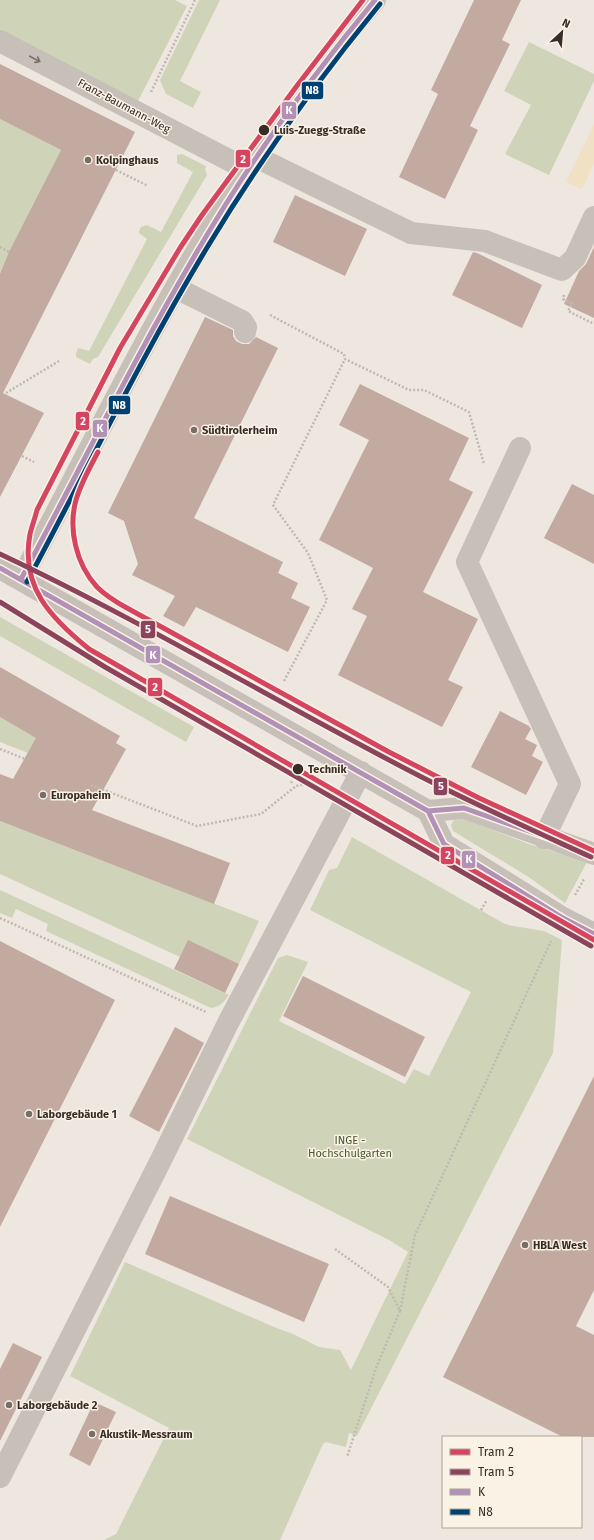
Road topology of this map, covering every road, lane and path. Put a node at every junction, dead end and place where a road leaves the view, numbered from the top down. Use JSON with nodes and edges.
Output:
{"nodes":[{"id":1,"x":195,"y":0,"type":"edge"},
{"id":2,"x":375,"y":0,"type":"edge"},
{"id":3,"x":0,"y":41,"type":"edge"},
{"id":4,"x":141,"y":115,"type":"junction"},
{"id":5,"x":252,"y":164,"type":"junction"},
{"id":6,"x":116,"y":170,"type":"dead end"},
{"id":7,"x":148,"y":186,"type":"dead end"},
{"id":8,"x":594,"y":217,"type":"edge"},
{"id":9,"x":0,"y":247,"type":"edge"},
{"id":10,"x":9,"y":252,"type":"dead end"},
{"id":11,"x":176,"y":288,"type":"junction"},
{"id":12,"x":266,"y":313,"type":"dead end"},
{"id":13,"x":245,"y":332,"type":"dead end"},
{"id":14,"x":345,"y":359,"type":"junction"},
{"id":15,"x":59,"y":361,"type":"dead end"},
{"id":16,"x":6,"y":393,"type":"dead end"},
{"id":17,"x":520,"y":448,"type":"dead end"},
{"id":18,"x":22,"y":456,"type":"dead end"},
{"id":19,"x":34,"y":462,"type":"dead end"},
{"id":20,"x":496,"y":501,"type":"junction"},
{"id":21,"x":0,"y":568,"type":"edge"},
{"id":22,"x":21,"y":579,"type":"junction"},
{"id":23,"x":284,"y":682,"type":"dead end"},
{"id":24,"x":0,"y":749,"type":"edge"},
{"id":25,"x":25,"y":759,"type":"dead end"},
{"id":26,"x":361,"y":772,"type":"junction"},
{"id":27,"x":295,"y":775,"type":"dead end"},
{"id":28,"x":291,"y":783,"type":"dead end"},
{"id":29,"x":310,"y":783,"type":"dead end"},
{"id":30,"x":91,"y":785,"type":"dead end"},
{"id":31,"x":428,"y":811,"type":"junction"},
{"id":32,"x":544,"y":838,"type":"junction"},
{"id":33,"x":594,"y":854,"type":"edge"},
{"id":34,"x":585,"y":878,"type":"dead end"},
{"id":35,"x":573,"y":899,"type":"dead end"},
{"id":36,"x":487,"y":900,"type":"dead end"},
{"id":37,"x":481,"y":910,"type":"dead end"},
{"id":38,"x":0,"y":918,"type":"edge"},
{"id":39,"x":594,"y":934,"type":"edge"},
{"id":40,"x":553,"y":936,"type":"dead end"},
{"id":41,"x":228,"y":1023,"type":"junction"},
{"id":42,"x":335,"y":1249,"type":"dead end"},
{"id":43,"x":400,"y":1311,"type":"junction"},
{"id":44,"x":347,"y":1457,"type":"dead end"},
{"id":45,"x":0,"y":1477,"type":"edge"}],
"edges":[{"from":1,"to":4,"type":"path"},
{"from":2,"to":5,"type":"street"},
{"from":3,"to":4,"type":"street","name":"Franz-Baumann-Weg","one_way":true},
{"from":4,"to":5,"type":"street","name":"Franz-Baumann-Weg"},
{"from":5,"to":8,"type":"street","name":"Franz-Baumann-Weg"},
{"from":5,"to":11,"type":"street"},
{"from":6,"to":7,"type":"path"},
{"from":9,"to":10,"type":"path"},
{"from":11,"to":13,"type":"street"},
{"from":11,"to":22,"type":"street"},
{"from":12,"to":14,"type":"path"},
{"from":14,"to":20,"type":"path"},
{"from":14,"to":23,"type":"path"},
{"from":15,"to":16,"type":"path"},
{"from":17,"to":20,"type":"street"},
{"from":18,"to":19,"type":"path"},
{"from":20,"to":32,"type":"street"},
{"from":21,"to":22,"type":"street"},
{"from":22,"to":26,"type":"street"},
{"from":24,"to":25,"type":"path"},
{"from":26,"to":31,"type":"street"},
{"from":26,"to":41,"type":"street"},
{"from":27,"to":28,"type":"path"},
{"from":29,"to":30,"type":"path"},
{"from":31,"to":32,"type":"street"},
{"from":31,"to":39,"type":"street"},
{"from":32,"to":33,"type":"street"},
{"from":34,"to":35,"type":"path"},
{"from":36,"to":37,"type":"path"},
{"from":38,"to":41,"type":"path"},
{"from":40,"to":43,"type":"path"},
{"from":41,"to":45,"type":"street"},
{"from":42,"to":43,"type":"path"},
{"from":43,"to":44,"type":"path"}]}
